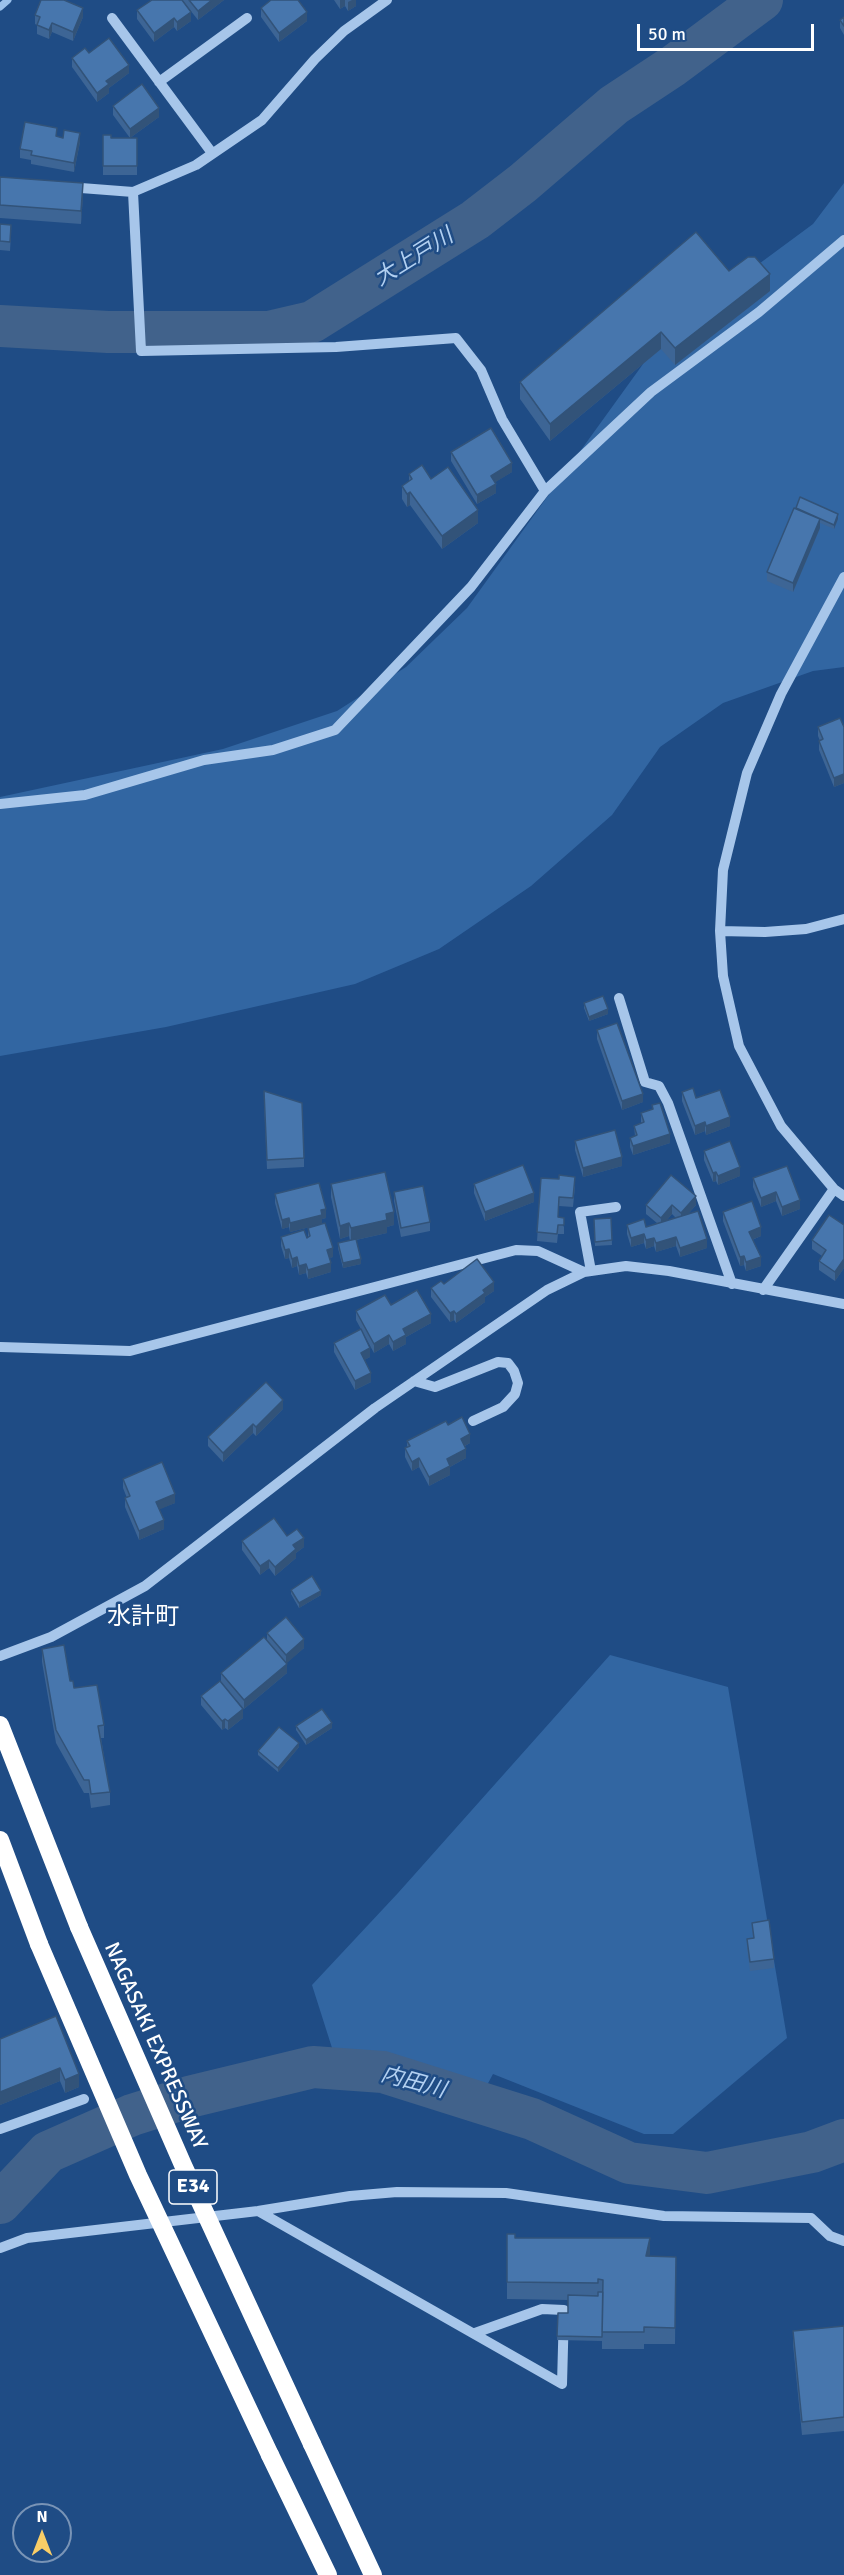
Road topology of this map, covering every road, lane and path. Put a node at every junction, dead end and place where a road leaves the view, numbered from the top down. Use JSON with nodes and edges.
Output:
{"nodes":[{"id":1,"x":387,"y":0,"type":"edge"},
{"id":2,"x":112,"y":18,"type":"dead end"},
{"id":3,"x":247,"y":18,"type":"dead end"},
{"id":4,"x":159,"y":82,"type":"junction"},
{"id":5,"x":212,"y":153,"type":"junction"},
{"id":6,"x":57,"y":186,"type":"edge"},
{"id":7,"x":133,"y":192,"type":"junction"},
{"id":8,"x":844,"y":240,"type":"edge"},
{"id":9,"x":545,"y":490,"type":"junction"},
{"id":10,"x":844,"y":577,"type":"edge"},
{"id":11,"x":0,"y":804,"type":"edge"},
{"id":12,"x":844,"y":919,"type":"edge"},
{"id":13,"x":720,"y":932,"type":"junction"},
{"id":14,"x":619,"y":998,"type":"dead end"},
{"id":15,"x":834,"y":1189,"type":"junction"},
{"id":16,"x":844,"y":1196,"type":"edge"},
{"id":17,"x":616,"y":1207,"type":"dead end"},
{"id":18,"x":588,"y":1271,"type":"junction"},
{"id":19,"x":732,"y":1284,"type":"junction"},
{"id":20,"x":764,"y":1290,"type":"junction"},
{"id":21,"x":844,"y":1304,"type":"edge"},
{"id":22,"x":0,"y":1347,"type":"edge"},
{"id":23,"x":414,"y":1382,"type":"junction"},
{"id":24,"x":473,"y":1421,"type":"dead end"},
{"id":25,"x":0,"y":1656,"type":"edge"},
{"id":26,"x":0,"y":1725,"type":"edge"},
{"id":27,"x":0,"y":1840,"type":"edge"},
{"id":28,"x":84,"y":2099,"type":"dead end"},
{"id":29,"x":0,"y":2129,"type":"edge"},
{"id":30,"x":258,"y":2211,"type":"junction"},
{"id":31,"x":844,"y":2241,"type":"edge"},
{"id":32,"x":0,"y":2248,"type":"edge"},
{"id":33,"x":475,"y":2333,"type":"junction"},
{"id":34,"x":328,"y":2575,"type":"edge"},
{"id":35,"x":373,"y":2575,"type":"edge"}],
"edges":[{"from":1,"to":5,"type":"street"},
{"from":2,"to":4,"type":"street"},
{"from":3,"to":4,"type":"street"},
{"from":4,"to":5,"type":"street"},
{"from":5,"to":7,"type":"street"},
{"from":6,"to":7,"type":"street"},
{"from":7,"to":9,"type":"street"},
{"from":8,"to":9,"type":"street"},
{"from":9,"to":11,"type":"street"},
{"from":10,"to":13,"type":"street"},
{"from":12,"to":13,"type":"street"},
{"from":13,"to":15,"type":"street"},
{"from":14,"to":19,"type":"street"},
{"from":15,"to":16,"type":"street"},
{"from":15,"to":20,"type":"street"},
{"from":17,"to":18,"type":"street"},
{"from":18,"to":19,"type":"street"},
{"from":18,"to":22,"type":"street"},
{"from":18,"to":23,"type":"street"},
{"from":19,"to":20,"type":"street"},
{"from":20,"to":21,"type":"street"},
{"from":23,"to":24,"type":"street"},
{"from":23,"to":25,"type":"street"},
{"from":26,"to":35,"type":"highway","name":"NAGASAKI EXPRESSWAY","number":"E34","bridge":true},
{"from":27,"to":34,"type":"highway","number":"E34","bridge":true},
{"from":28,"to":29,"type":"street"},
{"from":30,"to":31,"type":"street"},
{"from":30,"to":32,"type":"street"},
{"from":30,"to":33,"type":"street"},
{"from":33,"to":33,"type":"street"}]}
